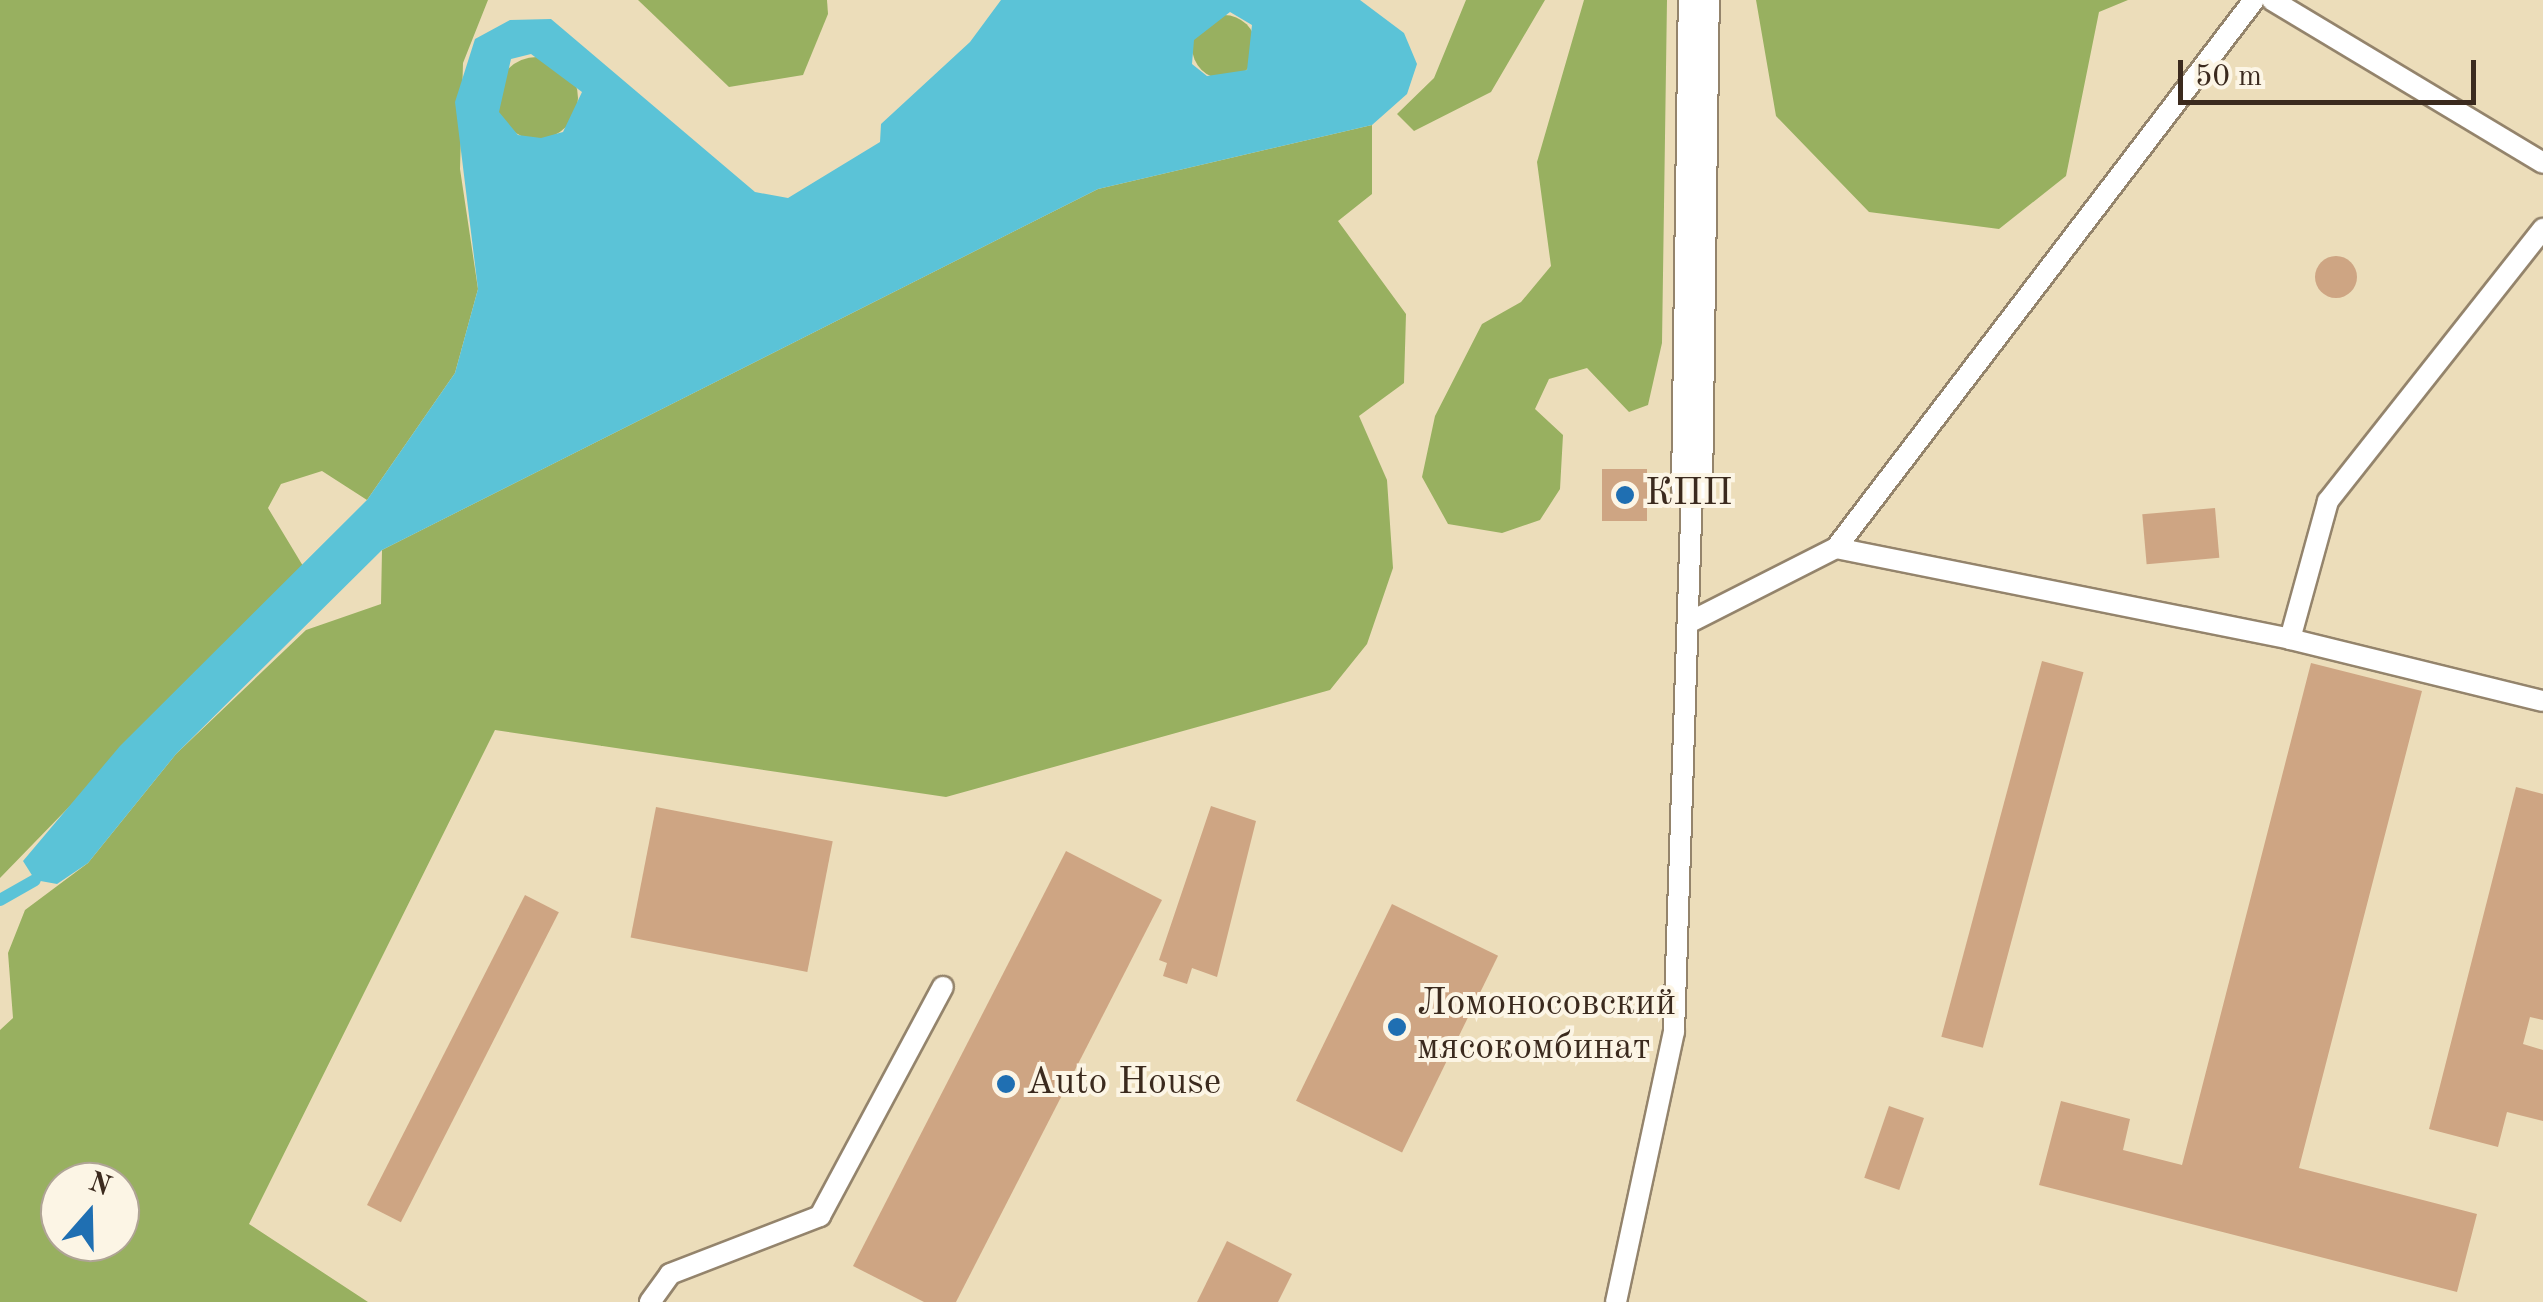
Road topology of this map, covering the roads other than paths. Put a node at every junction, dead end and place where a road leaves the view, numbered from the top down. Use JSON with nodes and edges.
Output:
{"nodes":[{"id":1,"x":1699,"y":0,"type":"edge"},
{"id":2,"x":2254,"y":0,"type":"edge"},
{"id":3,"x":2272,"y":0,"type":"edge"},
{"id":4,"x":2543,"y":163,"type":"edge"},
{"id":5,"x":2543,"y":228,"type":"edge"},
{"id":6,"x":1692,"y":488,"type":"joint"},
{"id":7,"x":1836,"y":548,"type":"junction"},
{"id":8,"x":1688,"y":622,"type":"junction"},
{"id":9,"x":2290,"y":638,"type":"junction"},
{"id":10,"x":2543,"y":701,"type":"edge"},
{"id":11,"x":943,"y":987,"type":"dead end"},
{"id":12,"x":650,"y":1302,"type":"edge"},
{"id":13,"x":1616,"y":1302,"type":"edge"}],
"edges":[{"from":1,"to":6,"type":"street"},
{"from":2,"to":7,"type":"lane"},
{"from":3,"to":4,"type":"lane"},
{"from":5,"to":9,"type":"lane"},
{"from":6,"to":8,"type":"lane"},
{"from":7,"to":8,"type":"lane"},
{"from":7,"to":9,"type":"lane"},
{"from":8,"to":13,"type":"lane"},
{"from":9,"to":10,"type":"lane"},
{"from":11,"to":12,"type":"lane"}]}
